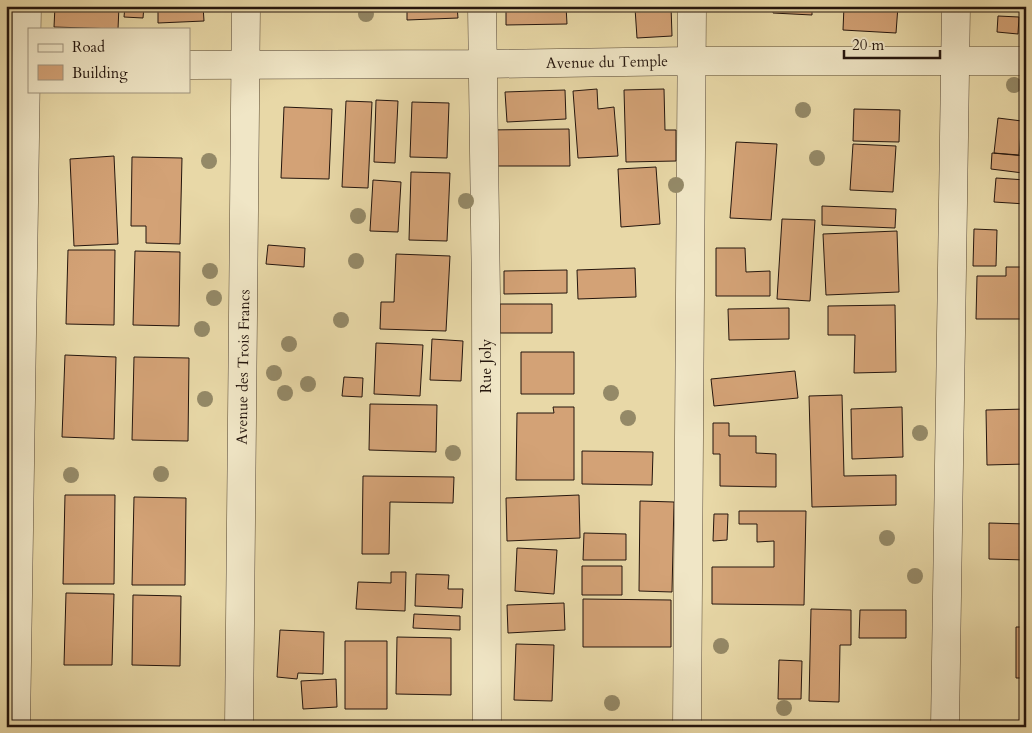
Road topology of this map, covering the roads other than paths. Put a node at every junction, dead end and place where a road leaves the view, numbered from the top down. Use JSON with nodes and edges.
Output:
{"nodes":[{"id":1,"x":27,"y":6,"type":"edge"},
{"id":2,"x":246,"y":6,"type":"edge"},
{"id":3,"x":482,"y":6,"type":"edge"},
{"id":4,"x":692,"y":6,"type":"edge"},
{"id":5,"x":956,"y":6,"type":"edge"},
{"id":6,"x":954,"y":60,"type":"junction"},
{"id":7,"x":691,"y":61,"type":"junction"},
{"id":8,"x":1026,"y":61,"type":"edge"},
{"id":9,"x":246,"y":64,"type":"junction"},
{"id":10,"x":482,"y":64,"type":"junction"},
{"id":11,"x":190,"y":65,"type":"edge"},
{"id":12,"x":20,"y":67,"type":"edge"},
{"id":13,"x":16,"y":727,"type":"edge"},
{"id":14,"x":239,"y":727,"type":"edge"},
{"id":15,"x":487,"y":727,"type":"edge"},
{"id":16,"x":687,"y":727,"type":"edge"},
{"id":17,"x":945,"y":727,"type":"edge"}],
"edges":[{"from":1,"to":12,"type":"street"},
{"from":2,"to":9,"type":"street","name":"Avenue des Trois Francs"},
{"from":3,"to":10,"type":"street","name":"Rue Joly"},
{"from":4,"to":7,"type":"street"},
{"from":5,"to":6,"type":"street"},
{"from":6,"to":7,"type":"street","name":"Avenue du Temple"},
{"from":6,"to":8,"type":"street","name":"Avenue du Temple"},
{"from":6,"to":17,"type":"street"},
{"from":7,"to":10,"type":"street","name":"Avenue du Temple"},
{"from":7,"to":16,"type":"street"},
{"from":9,"to":10,"type":"street","name":"Avenue du Temple"},
{"from":9,"to":11,"type":"street","name":"Avenue du Temple"},
{"from":9,"to":14,"type":"street","name":"Avenue des Trois Francs"},
{"from":10,"to":15,"type":"street","name":"Rue Joly"},
{"from":12,"to":13,"type":"street"}]}
